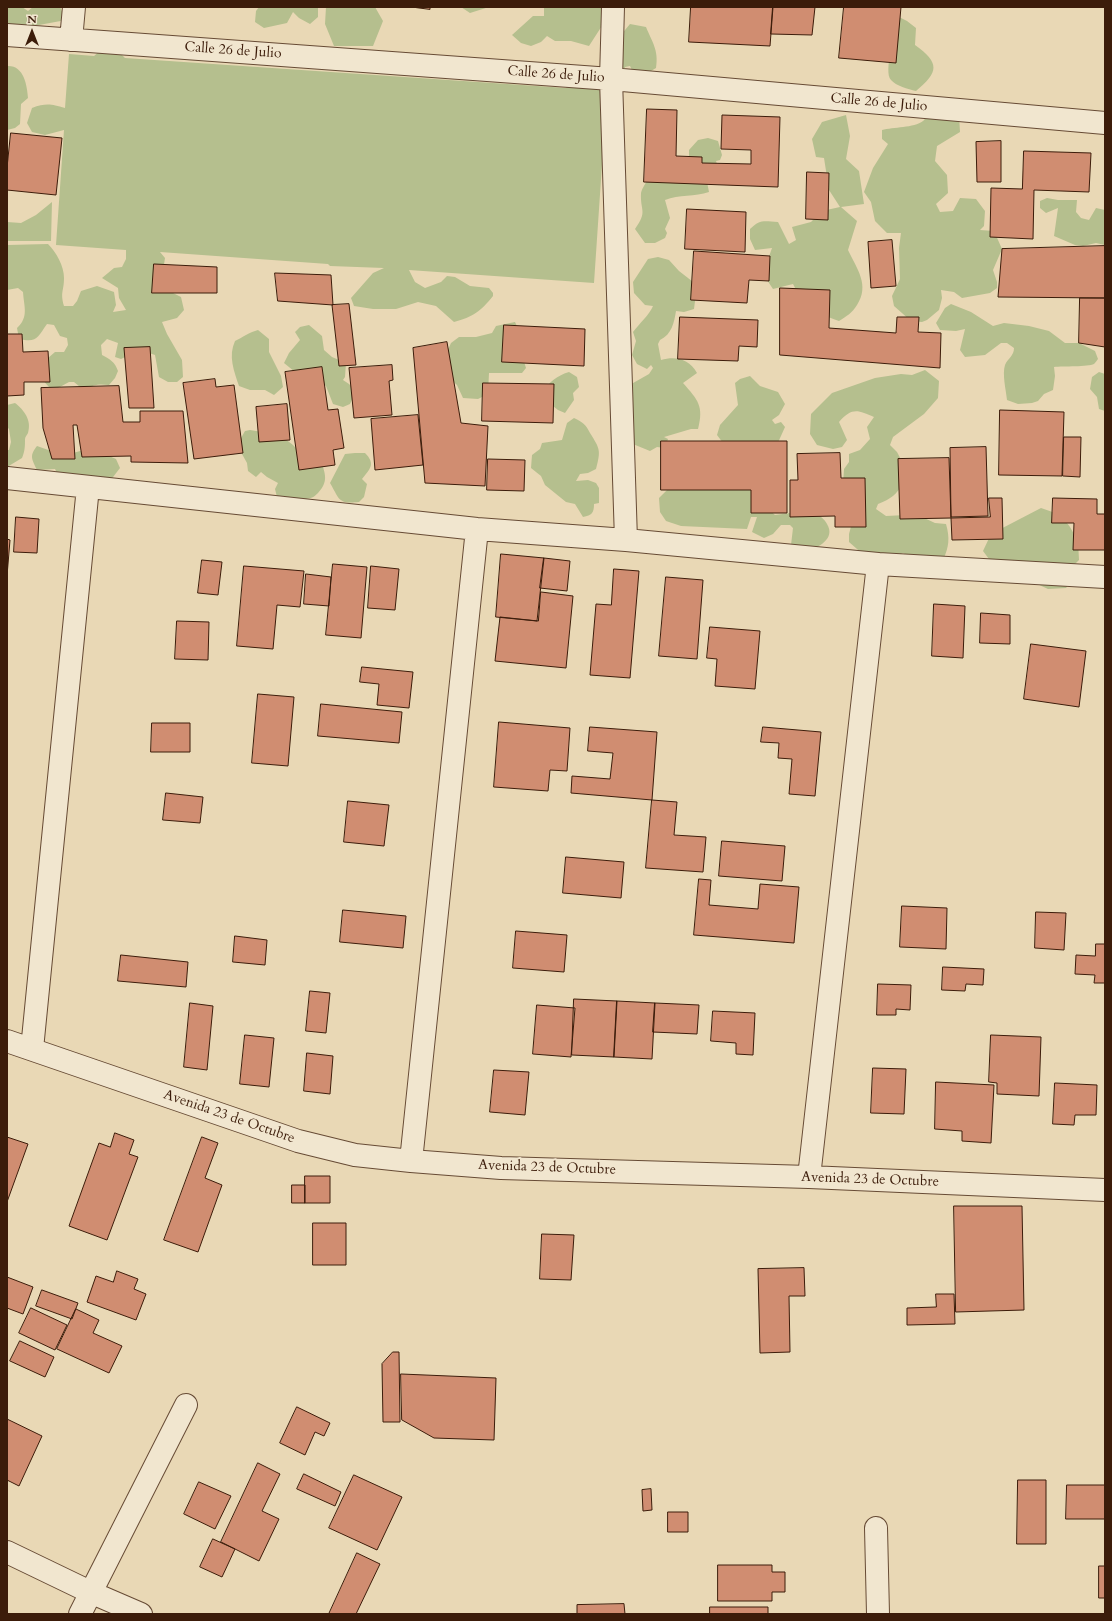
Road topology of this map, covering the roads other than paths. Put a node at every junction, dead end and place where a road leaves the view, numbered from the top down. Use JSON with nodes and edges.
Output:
{"nodes":[{"id":1,"x":74,"y":7,"type":"edge"},
{"id":2,"x":613,"y":7,"type":"edge"},
{"id":3,"x":7,"y":35,"type":"edge"},
{"id":4,"x":70,"y":40,"type":"junction"},
{"id":5,"x":611,"y":79,"type":"junction"},
{"id":6,"x":1105,"y":123,"type":"edge"},
{"id":7,"x":7,"y":478,"type":"edge"},
{"id":8,"x":88,"y":487,"type":"junction"},
{"id":9,"x":476,"y":529,"type":"junction"},
{"id":10,"x":626,"y":540,"type":"junction"},
{"id":11,"x":878,"y":564,"type":"junction"},
{"id":12,"x":1105,"y":577,"type":"edge"},
{"id":13,"x":7,"y":1040,"type":"edge"},
{"id":14,"x":32,"y":1049,"type":"junction"},
{"id":15,"x":411,"y":1161,"type":"junction"},
{"id":16,"x":809,"y":1177,"type":"junction"},
{"id":17,"x":1105,"y":1190,"type":"edge"},
{"id":18,"x":186,"y":1405,"type":"dead end"},
{"id":19,"x":876,"y":1528,"type":"dead end"},
{"id":20,"x":7,"y":1552,"type":"edge"},
{"id":21,"x":90,"y":1592,"type":"junction"},
{"id":22,"x":80,"y":1614,"type":"edge"},
{"id":23,"x":141,"y":1614,"type":"edge"},
{"id":24,"x":878,"y":1614,"type":"edge"}],
"edges":[{"from":1,"to":4,"type":"street"},
{"from":2,"to":5,"type":"street"},
{"from":3,"to":4,"type":"street","name":"Calle 26 de Julio"},
{"from":4,"to":5,"type":"street","name":"Calle 26 de Julio"},
{"from":5,"to":6,"type":"street","name":"Calle 26 de Julio"},
{"from":5,"to":10,"type":"street"},
{"from":7,"to":8,"type":"street"},
{"from":8,"to":9,"type":"street"},
{"from":8,"to":14,"type":"street"},
{"from":9,"to":10,"type":"street"},
{"from":9,"to":15,"type":"street"},
{"from":10,"to":11,"type":"street"},
{"from":11,"to":12,"type":"street"},
{"from":11,"to":16,"type":"street"},
{"from":13,"to":14,"type":"street","name":"Avenida 23 de Octubre"},
{"from":14,"to":15,"type":"street","name":"Avenida 23 de Octubre"},
{"from":15,"to":16,"type":"street","name":"Avenida 23 de Octubre"},
{"from":16,"to":17,"type":"street","name":"Avenida 23 de Octubre"},
{"from":18,"to":21,"type":"street"},
{"from":19,"to":24,"type":"street"},
{"from":20,"to":21,"type":"street"},
{"from":21,"to":22,"type":"street"},
{"from":21,"to":23,"type":"street"}]}
